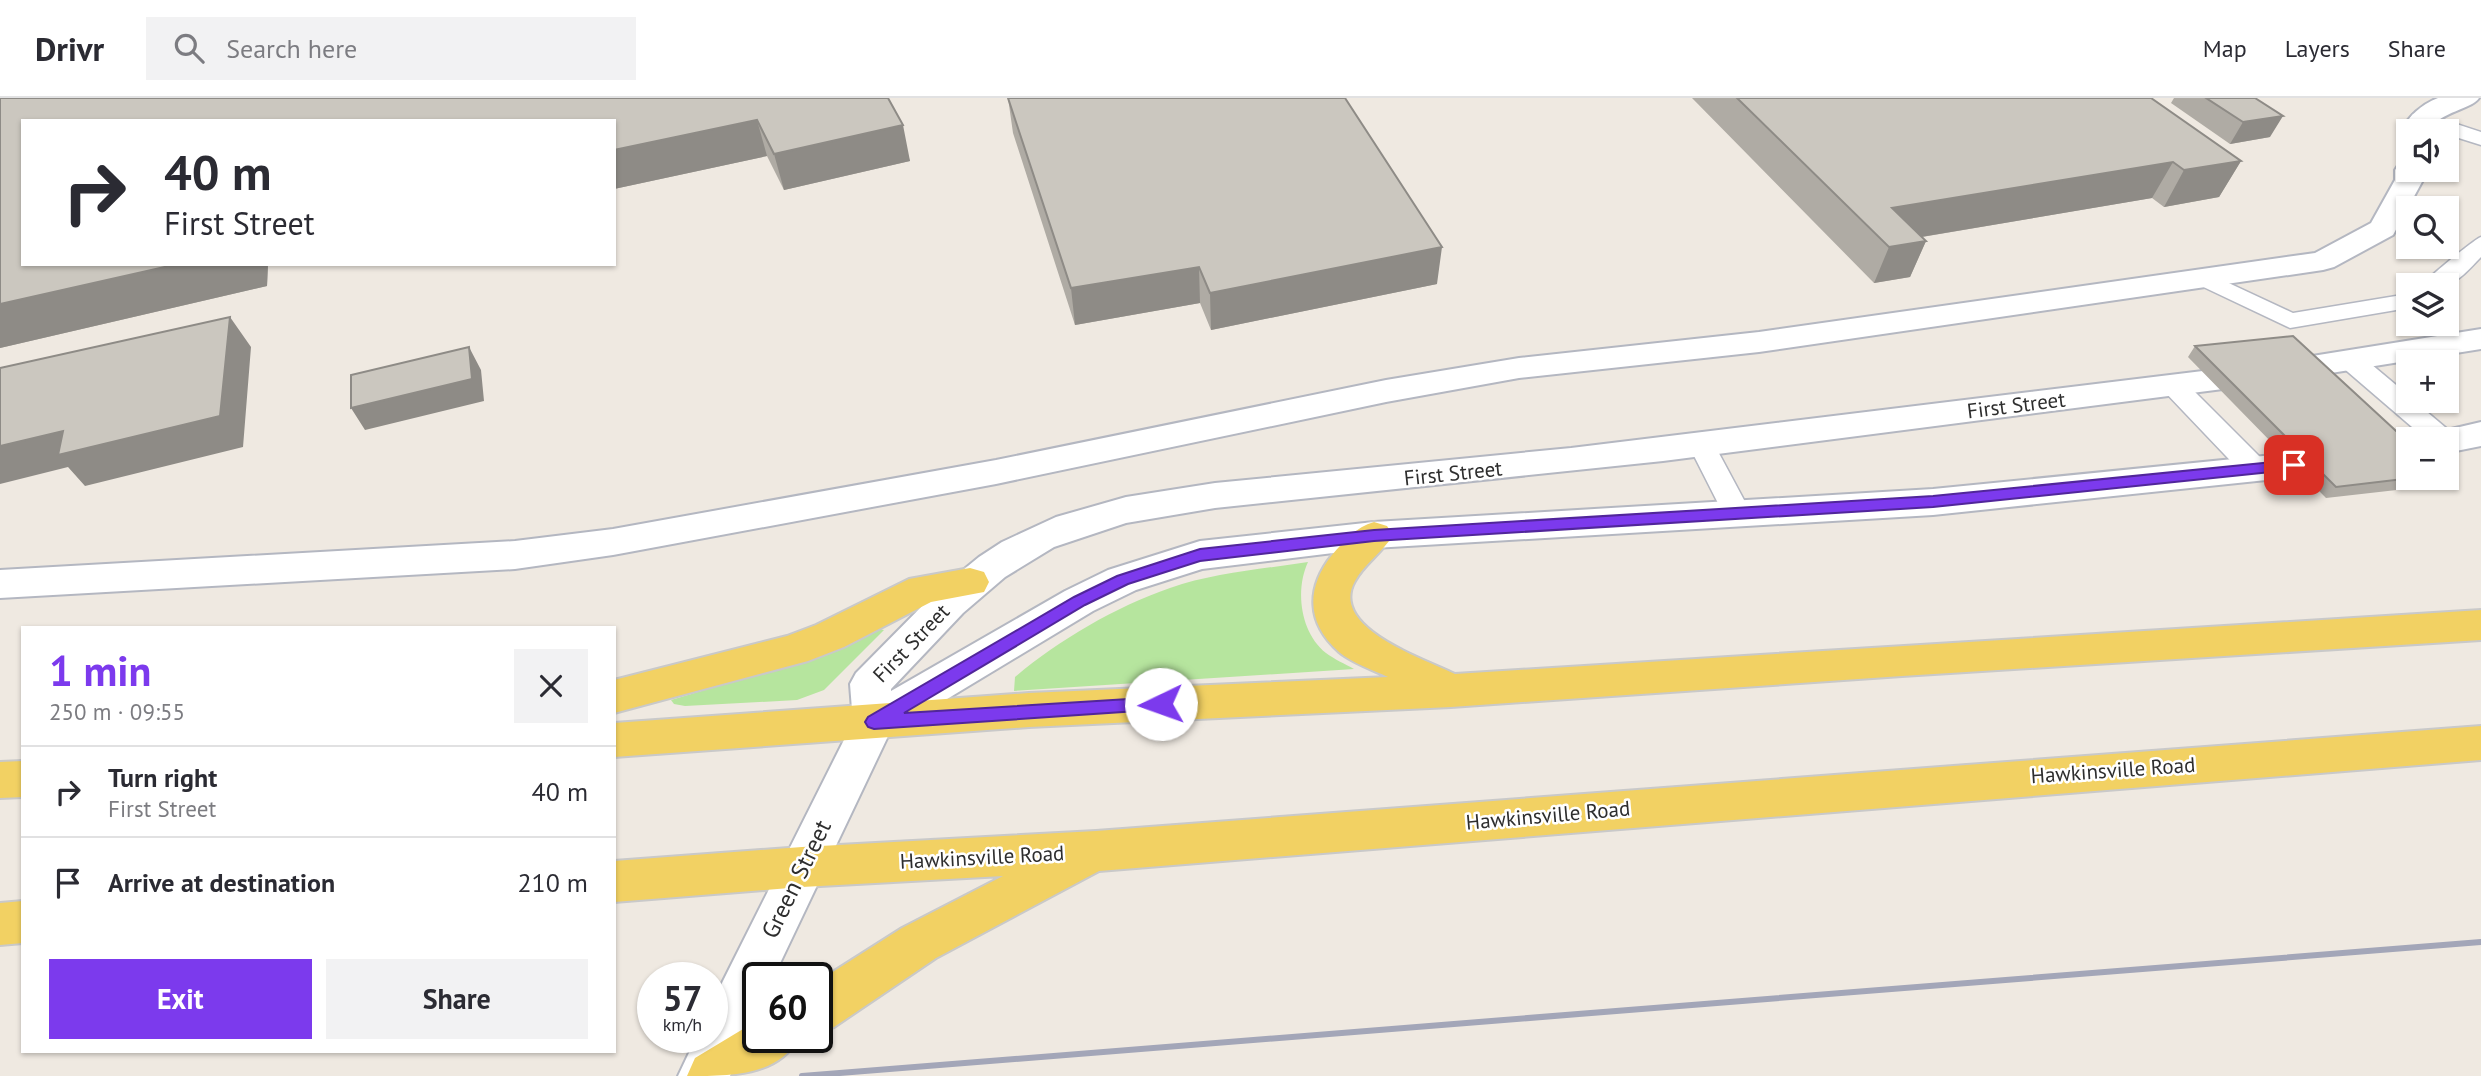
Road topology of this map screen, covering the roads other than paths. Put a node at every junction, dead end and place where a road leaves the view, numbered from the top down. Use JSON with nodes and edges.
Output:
{"nodes":[{"id":1,"x":2466,"y":98,"type":"edge"},
{"id":2,"x":2425,"y":119,"type":"edge"},
{"id":3,"x":2459,"y":134,"type":"edge"},
{"id":4,"x":2481,"y":139,"type":"edge"},
{"id":5,"x":2408,"y":182,"type":"edge"},
{"id":6,"x":2481,"y":244,"type":"edge"},
{"id":7,"x":2452,"y":273,"type":"edge"},
{"id":8,"x":2203,"y":278,"type":"junction"},
{"id":9,"x":2396,"y":302,"type":"edge"},
{"id":10,"x":2481,"y":339,"type":"edge"},
{"id":11,"x":2350,"y":360,"type":"junction"},
{"id":12,"x":2306,"y":367,"type":"edge"},
{"id":13,"x":2211,"y":381,"type":"dead end"},
{"id":14,"x":2173,"y":385,"type":"junction"},
{"id":15,"x":2430,"y":427,"type":"edge"},
{"id":16,"x":2481,"y":434,"type":"edge"},
{"id":17,"x":2459,"y":438,"type":"edge"},
{"id":18,"x":1701,"y":444,"type":"junction"},
{"id":19,"x":2294,"y":465,"type":"dead end"},
{"id":20,"x":2255,"y":469,"type":"junction"},
{"id":21,"x":1737,"y":513,"type":"junction"},
{"id":22,"x":1374,"y":535,"type":"junction"},
{"id":23,"x":970,"y":582,"type":"junction"},
{"id":24,"x":0,"y":584,"type":"edge"},
{"id":25,"x":2481,"y":625,"type":"edge"},
{"id":26,"x":1451,"y":691,"type":"junction"},
{"id":27,"x":616,"y":696,"type":"edge"},
{"id":28,"x":874,"y":722,"type":"junction"},
{"id":29,"x":616,"y":740,"type":"edge"},
{"id":30,"x":2481,"y":743,"type":"edge"},
{"id":31,"x":21,"y":779,"type":"edge"},
{"id":32,"x":0,"y":780,"type":"edge"},
{"id":33,"x":1096,"y":851,"type":"junction"},
{"id":34,"x":802,"y":867,"type":"junction"},
{"id":35,"x":616,"y":882,"type":"edge"},
{"id":36,"x":21,"y":922,"type":"edge"},
{"id":37,"x":0,"y":924,"type":"edge"},
{"id":38,"x":833,"y":999,"type":"edge"},
{"id":39,"x":749,"y":1053,"type":"edge"},
{"id":40,"x":704,"y":1076,"type":"edge"},
{"id":41,"x":713,"y":1076,"type":"edge"}],
"edges":[{"from":1,"to":2,"type":"street"},
{"from":3,"to":4,"type":"lane"},
{"from":5,"to":8,"type":"street"},
{"from":6,"to":7,"type":"lane"},
{"from":8,"to":9,"type":"lane"},
{"from":8,"to":24,"type":"street"},
{"from":10,"to":11,"type":"street"},
{"from":11,"to":12,"type":"street"},
{"from":11,"to":15,"type":"lane"},
{"from":13,"to":14,"type":"street","name":"First Street"},
{"from":14,"to":18,"type":"street","name":"First Street"},
{"from":14,"to":20,"type":"lane"},
{"from":16,"to":17,"type":"street"},
{"from":18,"to":21,"type":"lane"},
{"from":18,"to":23,"type":"street","name":"First Street"},
{"from":19,"to":20,"type":"street","name":"First Street"},
{"from":20,"to":21,"type":"street","name":"First Street"},
{"from":21,"to":22,"type":"street","name":"First Street"},
{"from":22,"to":26,"type":"main road"},
{"from":22,"to":28,"type":"street","name":"First Street"},
{"from":23,"to":27,"type":"main road"},
{"from":23,"to":28,"type":"street","name":"First Street"},
{"from":25,"to":26,"type":"main road"},
{"from":26,"to":28,"type":"main road"},
{"from":28,"to":29,"type":"main road"},
{"from":28,"to":34,"type":"street","name":"Green Street"},
{"from":30,"to":33,"type":"main road","name":"Hawkinsville Road"},
{"from":31,"to":32,"type":"main road"},
{"from":33,"to":34,"type":"main road","name":"Hawkinsville Road"},
{"from":33,"to":38,"type":"main road"},
{"from":34,"to":35,"type":"main road","name":"Hawkinsville Road"},
{"from":34,"to":40,"type":"street","name":"Green Street"},
{"from":36,"to":37,"type":"main road"},
{"from":39,"to":41,"type":"main road"}]}
